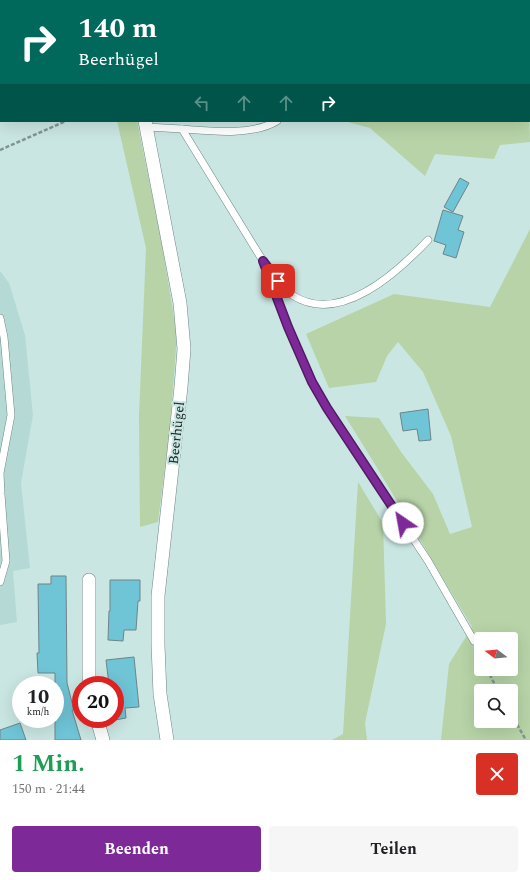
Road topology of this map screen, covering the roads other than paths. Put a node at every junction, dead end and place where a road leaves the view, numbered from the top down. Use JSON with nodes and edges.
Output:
{"nodes":[{"id":1,"x":276,"y":122,"type":"edge"},
{"id":2,"x":146,"y":124,"type":"edge"},
{"id":3,"x":182,"y":129,"type":"junction"},
{"id":4,"x":428,"y":240,"type":"dead end"},
{"id":5,"x":263,"y":261,"type":"junction"},
{"id":6,"x":0,"y":318,"type":"edge"},
{"id":7,"x":89,"y":580,"type":"dead end"},
{"id":8,"x":0,"y":582,"type":"edge"},
{"id":9,"x":474,"y":641,"type":"dead end"},
{"id":10,"x":89,"y":676,"type":"edge"},
{"id":11,"x":100,"y":728,"type":"edge"},
{"id":12,"x":103,"y":740,"type":"edge"},
{"id":13,"x":167,"y":740,"type":"edge"}],
"edges":[{"from":1,"to":3,"type":"lane","name":"Beerhügel"},
{"from":2,"to":3,"type":"lane","name":"Beerhügel"},
{"from":2,"to":13,"type":"street","name":"Beerhügel"},
{"from":3,"to":5,"type":"lane"},
{"from":4,"to":5,"type":"lane"},
{"from":5,"to":9,"type":"lane"},
{"from":6,"to":8,"type":"lane"},
{"from":7,"to":10,"type":"street"},
{"from":11,"to":12,"type":"street"}]}
